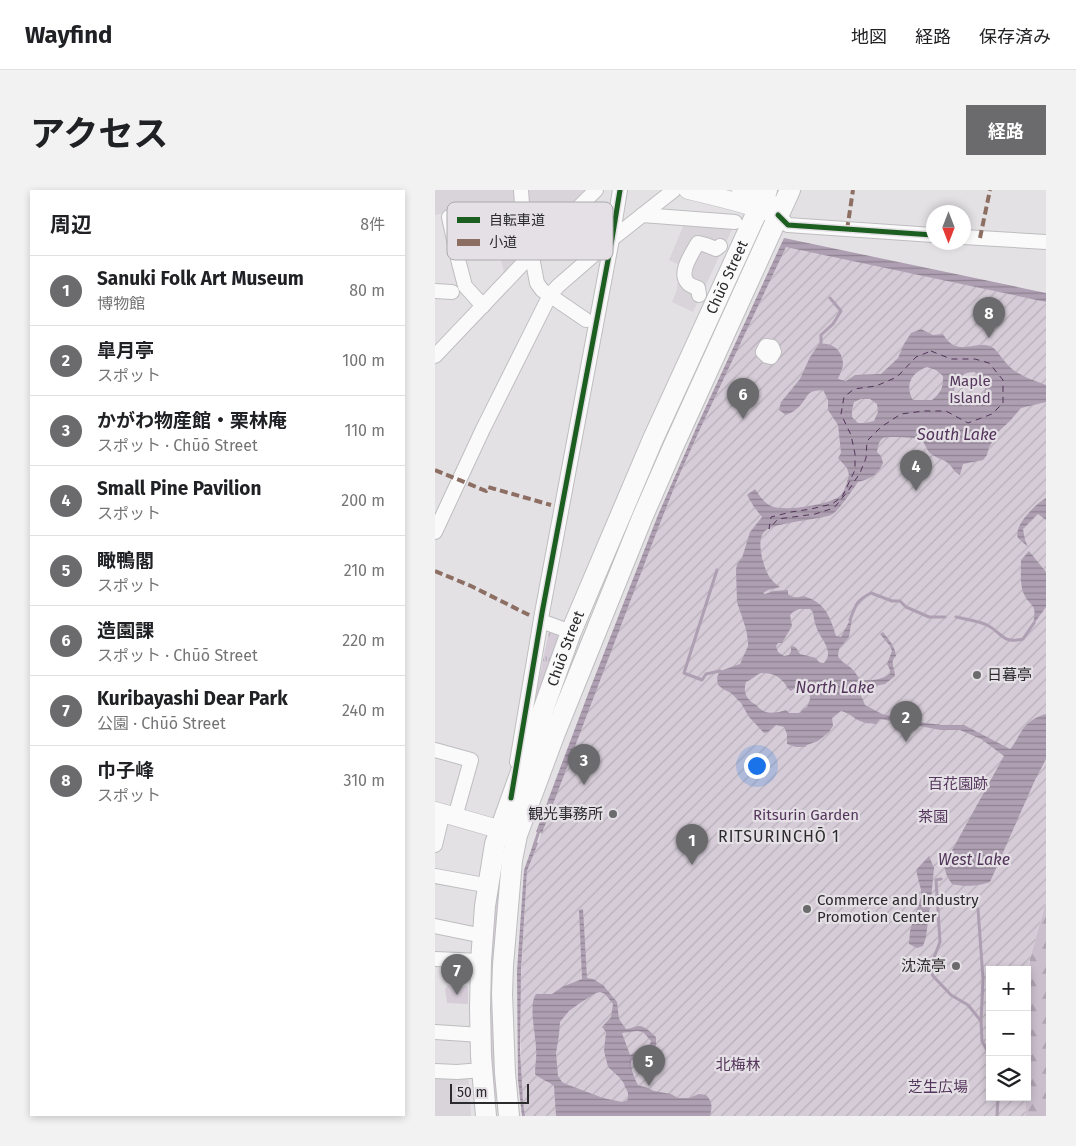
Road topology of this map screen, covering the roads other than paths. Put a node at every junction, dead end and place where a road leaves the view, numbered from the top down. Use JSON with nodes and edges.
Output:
{"nodes":[{"id":1,"x":597,"y":190,"type":"edge"},
{"id":2,"x":620,"y":190,"type":"edge"},
{"id":3,"x":673,"y":190,"type":"edge"},
{"id":4,"x":688,"y":190,"type":"edge"},
{"id":5,"x":741,"y":190,"type":"edge"},
{"id":6,"x":790,"y":190,"type":"edge"},
{"id":7,"x":585,"y":202,"type":"edge"},
{"id":8,"x":767,"y":202,"type":"edge"},
{"id":9,"x":642,"y":215,"type":"junction"},
{"id":10,"x":735,"y":222,"type":"dead end"},
{"id":11,"x":613,"y":233,"type":"edge"},
{"id":12,"x":926,"y":235,"type":"edge"},
{"id":13,"x":971,"y":237,"type":"edge"},
{"id":14,"x":613,"y":238,"type":"edge"},
{"id":15,"x":1046,"y":242,"type":"edge"},
{"id":16,"x":720,"y":246,"type":"dead end"},
{"id":17,"x":459,"y":260,"type":"edge"},
{"id":18,"x":526,"y":260,"type":"edge"},
{"id":19,"x":533,"y":260,"type":"edge"},
{"id":20,"x":588,"y":260,"type":"edge"},
{"id":21,"x":608,"y":260,"type":"edge"},
{"id":22,"x":435,"y":291,"type":"edge"},
{"id":23,"x":452,"y":292,"type":"dead end"},
{"id":24,"x":550,"y":295,"type":"junction"},
{"id":25,"x":699,"y":295,"type":"dead end"},
{"id":26,"x":483,"y":306,"type":"junction"},
{"id":27,"x":586,"y":320,"type":"dead end"},
{"id":28,"x":435,"y":356,"type":"edge"},
{"id":29,"x":435,"y":532,"type":"edge"},
{"id":30,"x":541,"y":621,"type":"junction"},
{"id":31,"x":571,"y":632,"type":"junction"},
{"id":32,"x":435,"y":750,"type":"edge"},
{"id":33,"x":511,"y":798,"type":"junction"},
{"id":34,"x":444,"y":816,"type":"edge"},
{"id":35,"x":509,"y":832,"type":"junction"},
{"id":36,"x":435,"y":845,"type":"edge"},
{"id":37,"x":435,"y":876,"type":"edge"},
{"id":38,"x":479,"y":884,"type":"dead end"},
{"id":39,"x":435,"y":926,"type":"edge"},
{"id":40,"x":483,"y":936,"type":"junction"},
{"id":41,"x":435,"y":959,"type":"edge"},
{"id":42,"x":481,"y":961,"type":"junction"},
{"id":43,"x":435,"y":1032,"type":"edge"},
{"id":44,"x":481,"y":1035,"type":"junction"},
{"id":45,"x":482,"y":1070,"type":"junction"},
{"id":46,"x":435,"y":1072,"type":"edge"},
{"id":47,"x":486,"y":1116,"type":"edge"},
{"id":48,"x":509,"y":1116,"type":"edge"}],
"edges":[{"from":1,"to":7,"type":"street"},
{"from":2,"to":11,"type":"street"},
{"from":3,"to":9,"type":"street"},
{"from":4,"to":8,"type":"main road"},
{"from":5,"to":8,"type":"main road"},
{"from":6,"to":8,"type":"highway"},
{"from":8,"to":12,"type":"street"},
{"from":8,"to":31,"type":"highway","name":"Chūō Street"},
{"from":8,"to":35,"type":"highway","name":"Chūō Street"},
{"from":9,"to":10,"type":"street"},
{"from":9,"to":14,"type":"street"},
{"from":13,"to":15,"type":"street"},
{"from":16,"to":25,"type":"street"},
{"from":17,"to":26,"type":"street"},
{"from":18,"to":26,"type":"street"},
{"from":19,"to":24,"type":"street"},
{"from":20,"to":24,"type":"street"},
{"from":21,"to":30,"type":"street"},
{"from":22,"to":23,"type":"street"},
{"from":24,"to":27,"type":"street"},
{"from":24,"to":29,"type":"street"},
{"from":26,"to":28,"type":"street"},
{"from":30,"to":31,"type":"street"},
{"from":30,"to":33,"type":"street"},
{"from":31,"to":33,"type":"highway","name":"Chūō Street"},
{"from":32,"to":34,"type":"street"},
{"from":33,"to":35,"type":"highway","name":"Chūō Street"},
{"from":34,"to":35,"type":"main road"},
{"from":34,"to":36,"type":"street"},
{"from":35,"to":40,"type":"highway","name":"Chūō Street"},
{"from":35,"to":48,"type":"highway","name":"Chūō Street"},
{"from":37,"to":38,"type":"street"},
{"from":39,"to":40,"type":"street"},
{"from":40,"to":42,"type":"highway","name":"Chūō Street"},
{"from":41,"to":42,"type":"street"},
{"from":42,"to":44,"type":"highway","name":"Chūō Street"},
{"from":43,"to":44,"type":"street"},
{"from":44,"to":45,"type":"highway","name":"Chūō Street"},
{"from":45,"to":46,"type":"street"},
{"from":45,"to":47,"type":"highway","name":"Chūō Street"}]}
